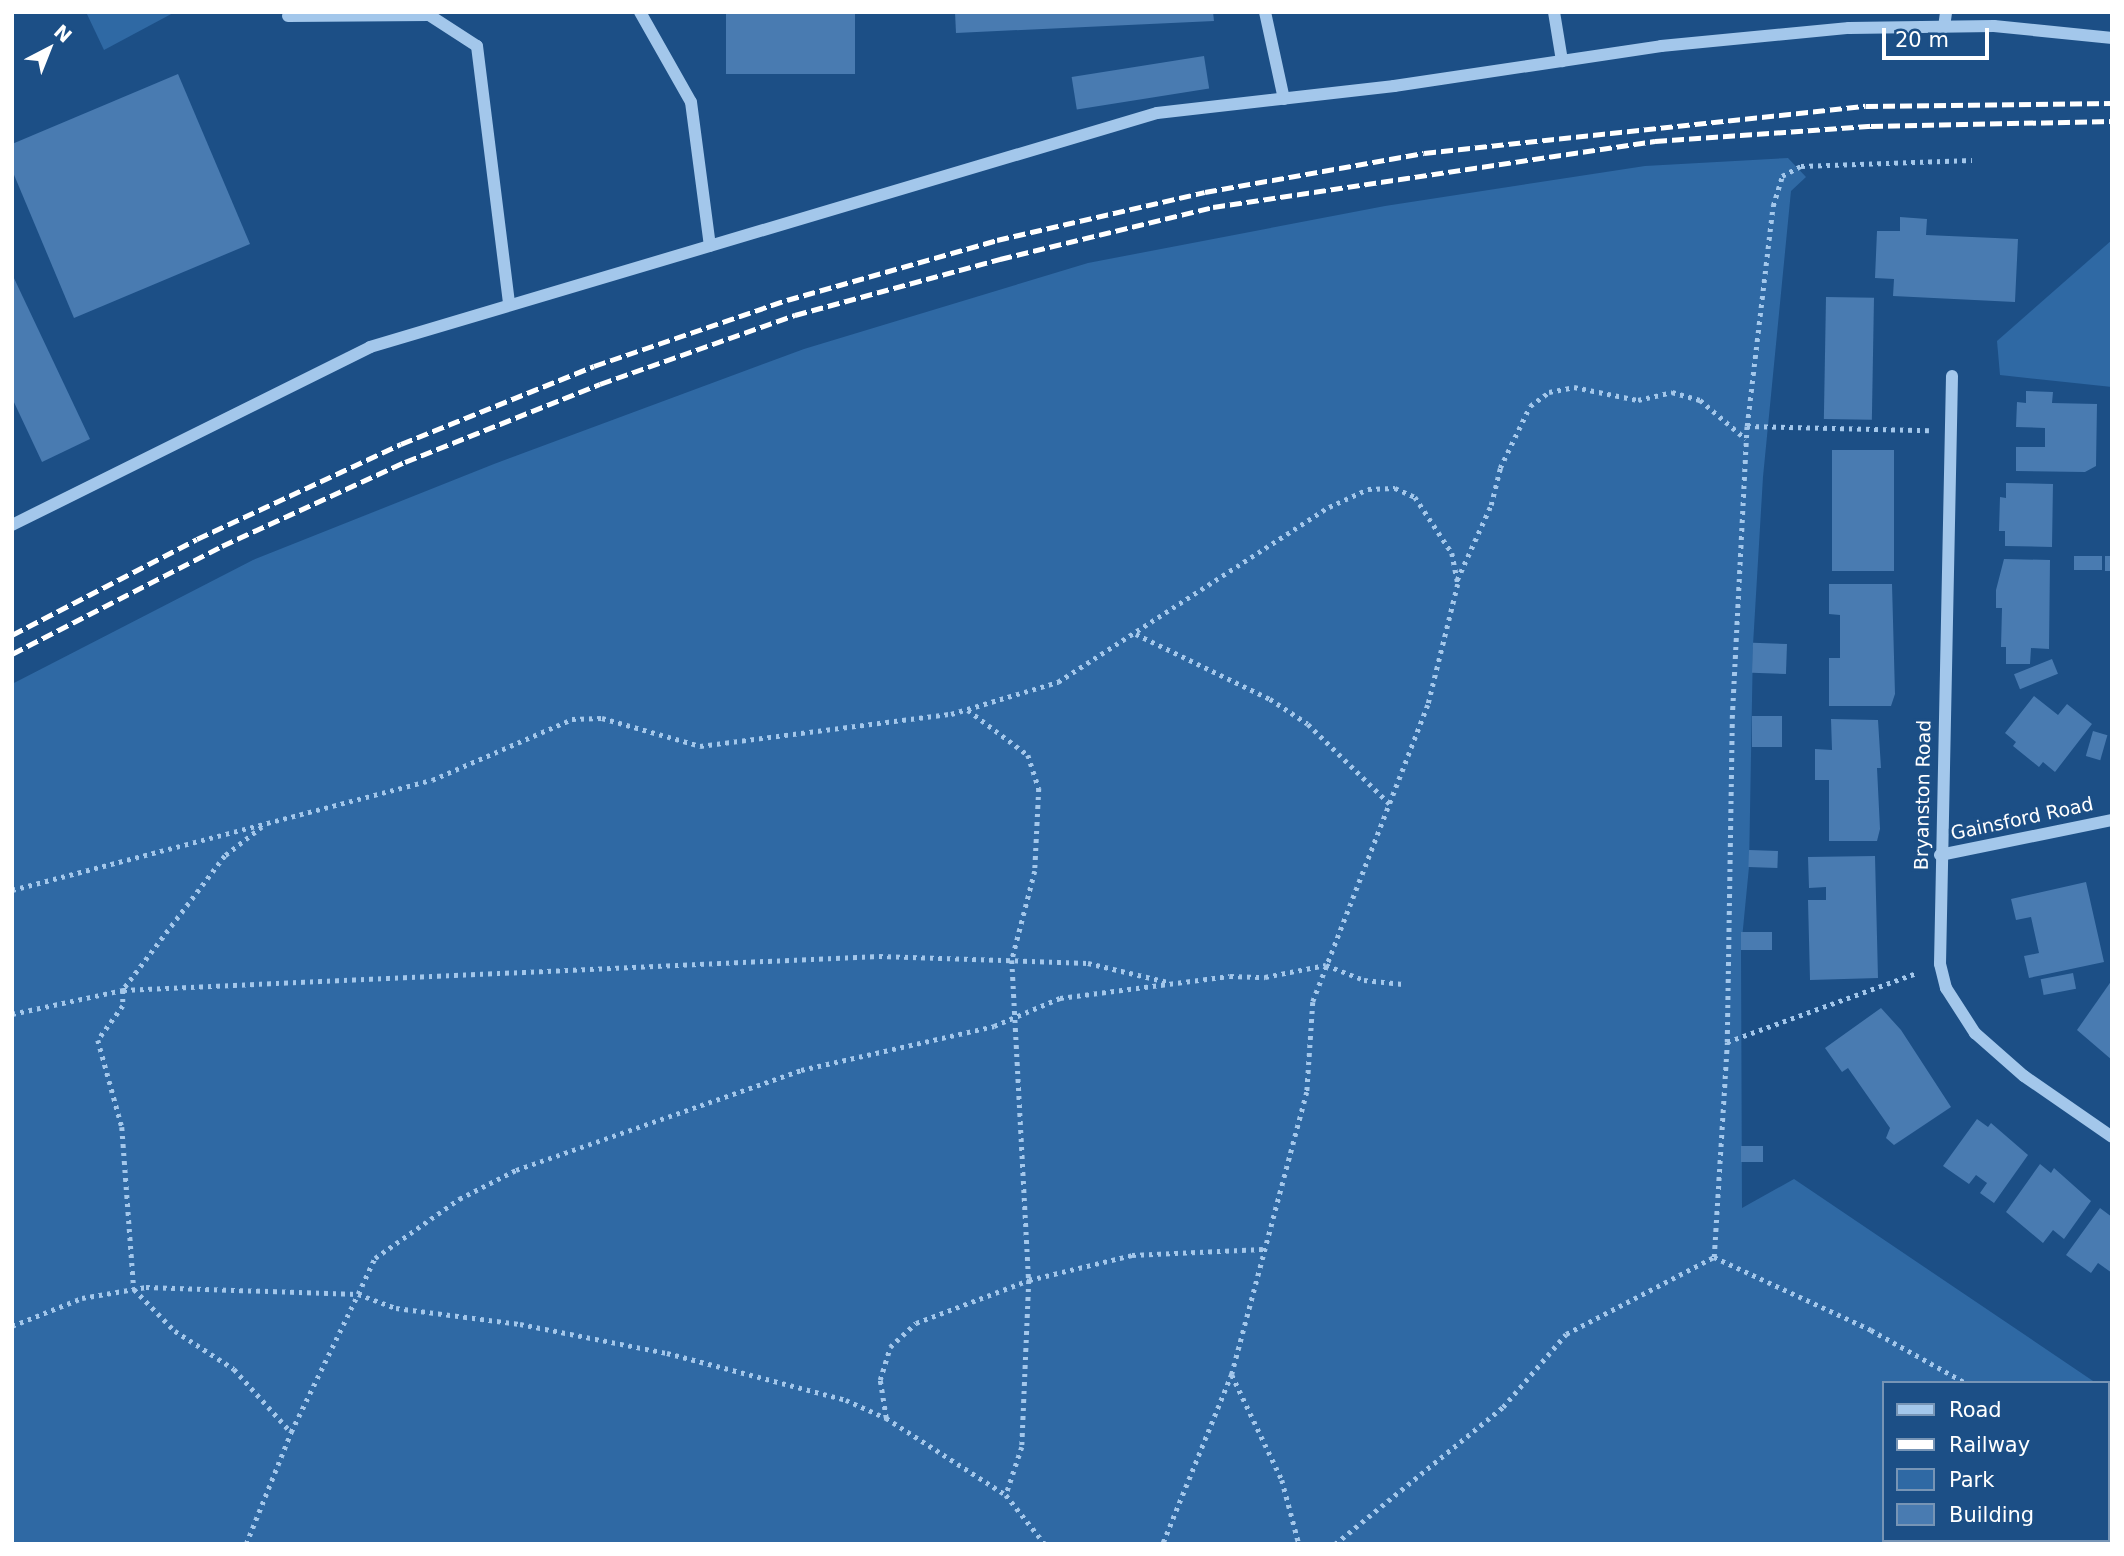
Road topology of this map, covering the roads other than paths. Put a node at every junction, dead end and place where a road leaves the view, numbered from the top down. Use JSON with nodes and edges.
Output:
{"nodes":[{"id":1,"x":640,"y":12,"type":"edge"},
{"id":2,"x":1265,"y":12,"type":"edge"},
{"id":3,"x":1554,"y":12,"type":"edge"},
{"id":4,"x":1946,"y":12,"type":"edge"},
{"id":5,"x":288,"y":16,"type":"dead end"},
{"id":6,"x":1944,"y":27,"type":"junction"},
{"id":7,"x":2112,"y":38,"type":"edge"},
{"id":8,"x":1562,"y":61,"type":"junction"},
{"id":9,"x":1284,"y":99,"type":"junction"},
{"id":10,"x":710,"y":246,"type":"junction"},
{"id":11,"x":509,"y":304,"type":"junction"},
{"id":12,"x":1952,"y":376,"type":"dead end"},
{"id":13,"x":12,"y":525,"type":"edge"},
{"id":14,"x":2112,"y":820,"type":"edge"},
{"id":15,"x":1940,"y":855,"type":"junction"},
{"id":16,"x":2112,"y":1137,"type":"edge"}],
"edges":[{"from":1,"to":10,"type":"street"},
{"from":2,"to":9,"type":"street"},
{"from":3,"to":8,"type":"street"},
{"from":4,"to":6,"type":"street"},
{"from":5,"to":11,"type":"street"},
{"from":6,"to":7,"type":"street"},
{"from":6,"to":8,"type":"street"},
{"from":8,"to":9,"type":"street"},
{"from":9,"to":10,"type":"street"},
{"from":10,"to":11,"type":"street"},
{"from":11,"to":13,"type":"street"},
{"from":12,"to":15,"type":"street","name":"Bryanston Road"},
{"from":14,"to":15,"type":"street","name":"Gainsford Road"},
{"from":15,"to":16,"type":"street","name":"Bryanston Road"}]}
